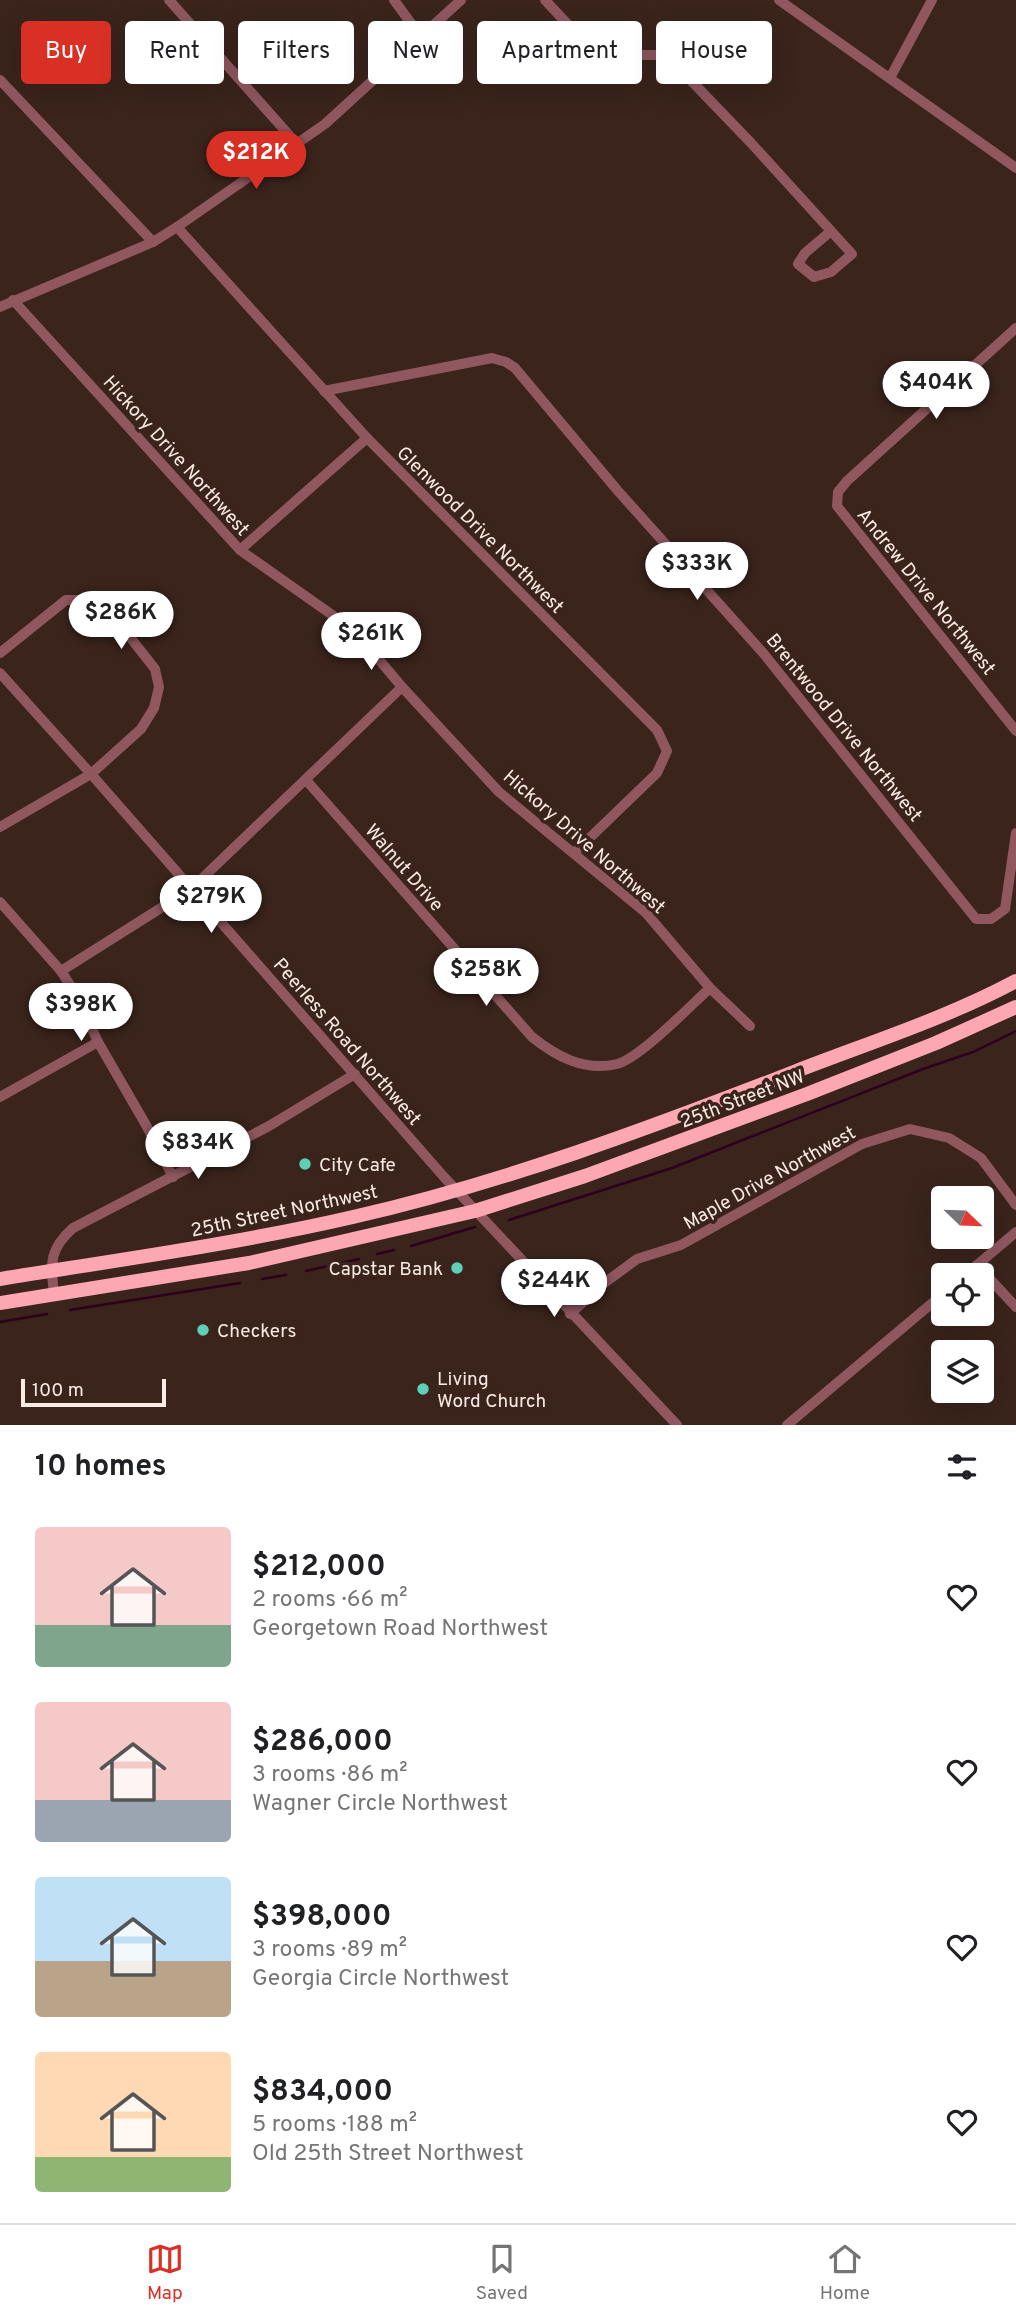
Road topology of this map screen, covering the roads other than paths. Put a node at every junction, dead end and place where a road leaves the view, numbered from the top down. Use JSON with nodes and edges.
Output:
{"nodes":[{"id":1,"x":169,"y":0,"type":"edge"},
{"id":2,"x":394,"y":0,"type":"edge"},
{"id":3,"x":461,"y":0,"type":"edge"},
{"id":4,"x":545,"y":0,"type":"edge"},
{"id":5,"x":780,"y":0,"type":"edge"},
{"id":6,"x":932,"y":0,"type":"edge"},
{"id":7,"x":409,"y":21,"type":"edge"},
{"id":8,"x":438,"y":21,"type":"edge"},
{"id":9,"x":890,"y":78,"type":"junction"},
{"id":10,"x":0,"y":80,"type":"edge"},
{"id":11,"x":369,"y":84,"type":"edge"},
{"id":12,"x":297,"y":144,"type":"junction"},
{"id":13,"x":1016,"y":168,"type":"edge"},
{"id":14,"x":177,"y":227,"type":"junction"},
{"id":15,"x":831,"y":231,"type":"junction"},
{"id":16,"x":153,"y":242,"type":"junction"},
{"id":17,"x":13,"y":300,"type":"junction"},
{"id":18,"x":0,"y":307,"type":"edge"},
{"id":19,"x":1016,"y":328,"type":"edge"},
{"id":20,"x":324,"y":391,"type":"junction"},
{"id":21,"x":367,"y":439,"type":"junction"},
{"id":22,"x":240,"y":550,"type":"junction"},
{"id":23,"x":0,"y":653,"type":"edge"},
{"id":24,"x":0,"y":673,"type":"edge"},
{"id":25,"x":402,"y":687,"type":"junction"},
{"id":26,"x":1016,"y":731,"type":"edge"},
{"id":27,"x":90,"y":774,"type":"junction"},
{"id":28,"x":306,"y":780,"type":"junction"},
{"id":29,"x":0,"y":827,"type":"edge"},
{"id":30,"x":1016,"y":833,"type":"edge"},
{"id":31,"x":574,"y":853,"type":"junction"},
{"id":32,"x":191,"y":889,"type":"junction"},
{"id":33,"x":1,"y":905,"type":"edge"},
{"id":34,"x":61,"y":971,"type":"junction"},
{"id":35,"x":1016,"y":981,"type":"edge"},
{"id":36,"x":710,"y":988,"type":"junction"},
{"id":37,"x":1016,"y":1007,"type":"edge"},
{"id":38,"x":750,"y":1026,"type":"dead end"},
{"id":39,"x":98,"y":1042,"type":"junction"},
{"id":40,"x":355,"y":1074,"type":"junction"},
{"id":41,"x":0,"y":1097,"type":"edge"},
{"id":42,"x":610,"y":1139,"type":"joint"},
{"id":43,"x":173,"y":1177,"type":"junction"},
{"id":44,"x":456,"y":1190,"type":"junction"},
{"id":45,"x":1016,"y":1205,"type":"edge"},
{"id":46,"x":475,"y":1211,"type":"junction"},
{"id":47,"x":1016,"y":1232,"type":"edge"},
{"id":48,"x":979,"y":1263,"type":"edge"},
{"id":49,"x":51,"y":1270,"type":"junction"},
{"id":50,"x":0,"y":1279,"type":"edge"},
{"id":51,"x":994,"y":1283,"type":"edge"},
{"id":52,"x":54,"y":1295,"type":"junction"},
{"id":53,"x":0,"y":1303,"type":"edge"},
{"id":54,"x":931,"y":1304,"type":"edge"},
{"id":55,"x":1016,"y":1307,"type":"edge"},
{"id":56,"x":570,"y":1314,"type":"junction"},
{"id":57,"x":677,"y":1425,"type":"edge"},
{"id":58,"x":787,"y":1425,"type":"edge"}],
"edges":[{"from":1,"to":12,"type":"street"},
{"from":2,"to":7,"type":"street"},
{"from":3,"to":8,"type":"street"},
{"from":4,"to":15,"type":"street"},
{"from":5,"to":9,"type":"street"},
{"from":6,"to":9,"type":"street"},
{"from":9,"to":13,"type":"street"},
{"from":10,"to":16,"type":"street"},
{"from":11,"to":12,"type":"street"},
{"from":12,"to":14,"type":"street"},
{"from":14,"to":16,"type":"street"},
{"from":14,"to":20,"type":"street","name":"Glenwood Drive Northwest"},
{"from":15,"to":15,"type":"street"},
{"from":16,"to":17,"type":"street"},
{"from":17,"to":18,"type":"street"},
{"from":17,"to":22,"type":"street","name":"Hickory Drive Northwest"},
{"from":19,"to":26,"type":"street","name":"Andrew Drive Northwest"},
{"from":20,"to":21,"type":"street","name":"Glenwood Drive Northwest"},
{"from":20,"to":30,"type":"street","name":"Brentwood Drive Northwest"},
{"from":21,"to":22,"type":"street"},
{"from":21,"to":31,"type":"street","name":"Glenwood Drive Northwest"},
{"from":22,"to":25,"type":"street","name":"Hickory Drive Northwest"},
{"from":23,"to":27,"type":"street"},
{"from":24,"to":27,"type":"street","name":"Peerless Road Northwest"},
{"from":25,"to":28,"type":"street"},
{"from":25,"to":31,"type":"street","name":"Hickory Drive Northwest"},
{"from":27,"to":29,"type":"street"},
{"from":27,"to":32,"type":"street","name":"Peerless Road Northwest"},
{"from":28,"to":32,"type":"street"},
{"from":28,"to":36,"type":"street","name":"Walnut Drive"},
{"from":31,"to":36,"type":"street","name":"Hickory Drive Northwest"},
{"from":32,"to":34,"type":"street"},
{"from":32,"to":40,"type":"street","name":"Peerless Road Northwest"},
{"from":33,"to":34,"type":"street"},
{"from":34,"to":39,"type":"street"},
{"from":35,"to":42,"type":"highway","name":"25th Street NW"},
{"from":36,"to":38,"type":"street","name":"Hickory Drive Northwest"},
{"from":37,"to":46,"type":"highway","name":"25th Street NW"},
{"from":39,"to":41,"type":"street"},
{"from":39,"to":43,"type":"street"},
{"from":40,"to":43,"type":"street"},
{"from":40,"to":44,"type":"street","name":"Peerless Road Northwest"},
{"from":42,"to":44,"type":"highway","name":"25th Street Northwest"},
{"from":43,"to":49,"type":"street"},
{"from":44,"to":46,"type":"street","name":"Peerless Road Northwest"},
{"from":44,"to":49,"type":"highway","name":"25th Street Northwest"},
{"from":45,"to":56,"type":"street","name":"Maple Drive Northwest"},
{"from":46,"to":52,"type":"highway"},
{"from":46,"to":56,"type":"street","name":"Peerless Road Northwest"},
{"from":47,"to":48,"type":"street"},
{"from":49,"to":50,"type":"highway","name":"25th Street Northwest"},
{"from":49,"to":52,"type":"street"},
{"from":51,"to":55,"type":"street"},
{"from":52,"to":53,"type":"highway"},
{"from":54,"to":58,"type":"street"},
{"from":56,"to":57,"type":"street","name":"Peerless Road Northwest"}]}
